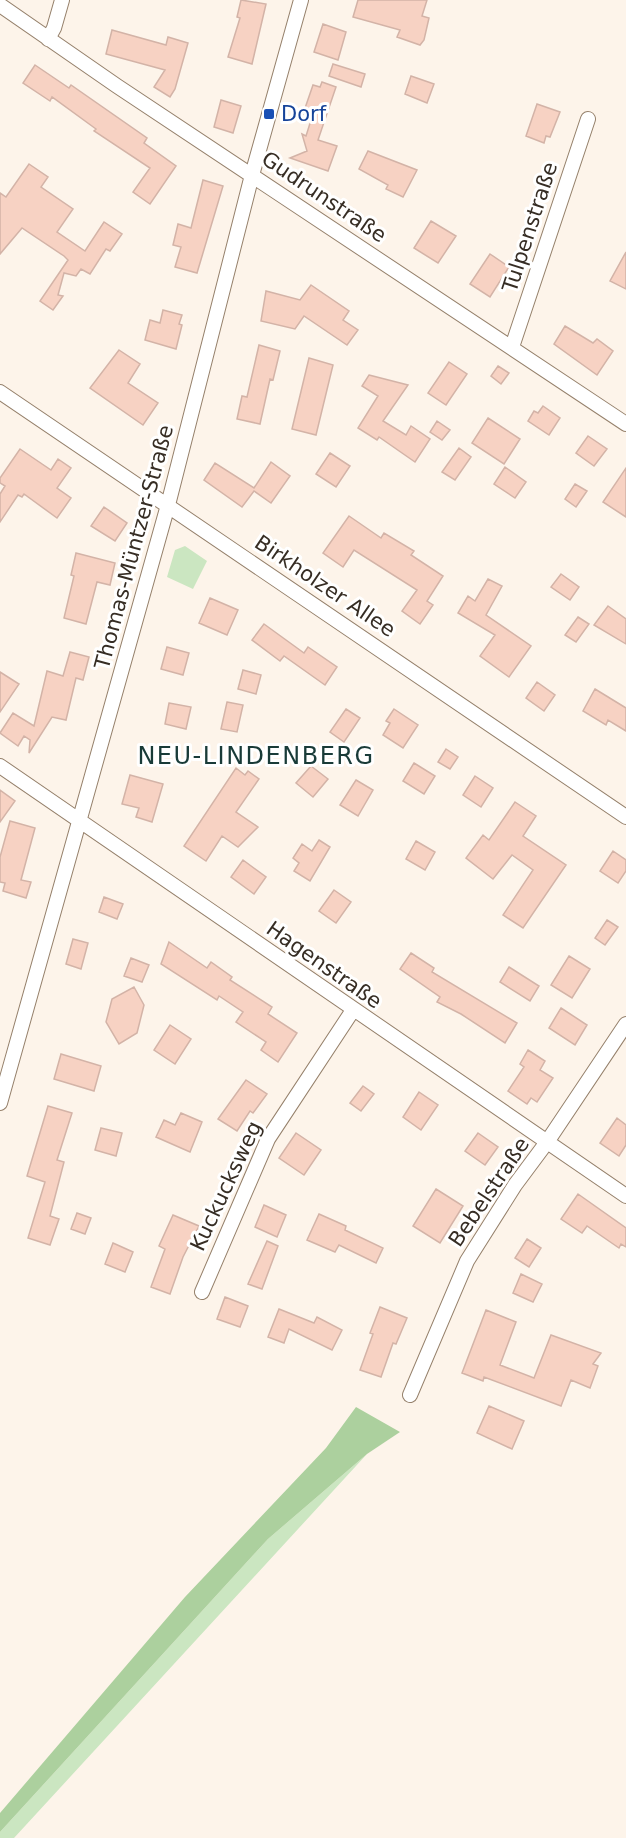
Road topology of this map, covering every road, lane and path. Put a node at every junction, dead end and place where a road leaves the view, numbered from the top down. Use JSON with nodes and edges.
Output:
{"nodes":[{"id":1,"x":62,"y":0,"type":"edge"},
{"id":2,"x":301,"y":0,"type":"edge"},
{"id":3,"x":0,"y":5,"type":"edge"},
{"id":4,"x":48,"y":39,"type":"junction"},
{"id":5,"x":588,"y":119,"type":"dead end"},
{"id":6,"x":252,"y":175,"type":"junction"},
{"id":7,"x":512,"y":347,"type":"junction"},
{"id":8,"x":0,"y":392,"type":"edge"},
{"id":9,"x":626,"y":424,"type":"edge"},
{"id":10,"x":168,"y":505,"type":"junction"},
{"id":11,"x":0,"y":766,"type":"edge"},
{"id":12,"x":626,"y":817,"type":"edge"},
{"id":13,"x":80,"y":822,"type":"junction"},
{"id":14,"x":353,"y":1010,"type":"junction"},
{"id":15,"x":626,"y":1024,"type":"edge"},
{"id":16,"x":0,"y":1102,"type":"edge"},
{"id":17,"x":547,"y":1142,"type":"junction"},
{"id":18,"x":626,"y":1196,"type":"edge"},
{"id":19,"x":202,"y":1292,"type":"dead end"},
{"id":20,"x":410,"y":1395,"type":"dead end"}],
"edges":[{"from":1,"to":4,"type":"street"},
{"from":2,"to":6,"type":"street","name":"Thomas-Müntzer-Straße"},
{"from":3,"to":4,"type":"street","name":"Gudrunstraße"},
{"from":4,"to":6,"type":"street","name":"Gudrunstraße"},
{"from":5,"to":7,"type":"street","name":"Tulpenstraße"},
{"from":6,"to":7,"type":"street","name":"Gudrunstraße"},
{"from":6,"to":10,"type":"street","name":"Thomas-Müntzer-Straße"},
{"from":7,"to":9,"type":"street","name":"Gudrunstraße"},
{"from":8,"to":10,"type":"street","name":"Birkholzer Allee"},
{"from":10,"to":12,"type":"street","name":"Birkholzer Allee"},
{"from":10,"to":13,"type":"street","name":"Thomas-Müntzer-Straße"},
{"from":11,"to":13,"type":"street","name":"Hagenstraße"},
{"from":13,"to":14,"type":"street","name":"Hagenstraße"},
{"from":13,"to":16,"type":"street","name":"Thomas-Müntzer-Straße"},
{"from":14,"to":17,"type":"street","name":"Hagenstraße"},
{"from":14,"to":19,"type":"street","name":"Kuckucksweg"},
{"from":15,"to":17,"type":"street","name":"Bebelstraße"},
{"from":17,"to":18,"type":"street","name":"Hagenstraße"},
{"from":17,"to":20,"type":"street","name":"Bebelstraße"}]}
